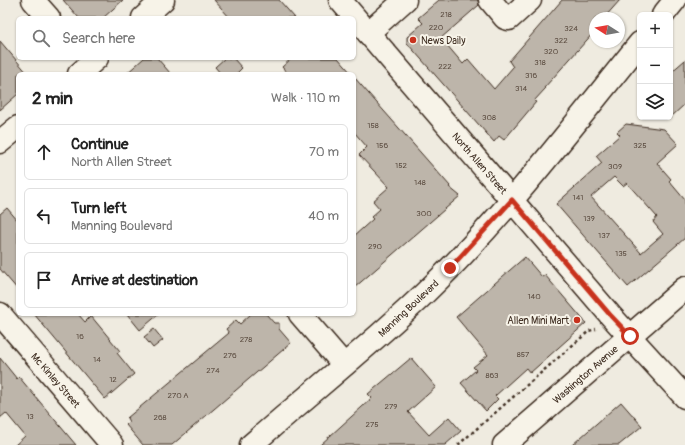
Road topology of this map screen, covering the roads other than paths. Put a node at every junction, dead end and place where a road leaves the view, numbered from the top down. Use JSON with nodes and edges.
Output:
{"nodes":[{"id":1,"x":33,"y":0,"type":"edge"},
{"id":2,"x":163,"y":0,"type":"edge"},
{"id":3,"x":340,"y":0,"type":"edge"},
{"id":4,"x":405,"y":0,"type":"edge"},
{"id":5,"x":490,"y":0,"type":"edge"},
{"id":6,"x":530,"y":0,"type":"edge"},
{"id":7,"x":675,"y":0,"type":"edge"},
{"id":8,"x":665,"y":12,"type":"edge"},
{"id":9,"x":47,"y":16,"type":"edge"},
{"id":10,"x":145,"y":16,"type":"edge"},
{"id":11,"x":354,"y":16,"type":"edge"},
{"id":12,"x":356,"y":19,"type":"edge"},
{"id":13,"x":368,"y":33,"type":"junction"},
{"id":14,"x":637,"y":47,"type":"edge"},
{"id":15,"x":16,"y":129,"type":"edge"},
{"id":16,"x":0,"y":142,"type":"edge"},
{"id":17,"x":512,"y":200,"type":"junction"},
{"id":18,"x":685,"y":288,"type":"edge"},
{"id":19,"x":0,"y":314,"type":"edge"},
{"id":20,"x":302,"y":316,"type":"edge"},
{"id":21,"x":630,"y":336,"type":"junction"},
{"id":22,"x":344,"y":365,"type":"junction"},
{"id":23,"x":685,"y":397,"type":"edge"},
{"id":24,"x":112,"y":445,"type":"edge"},
{"id":25,"x":251,"y":445,"type":"edge"},
{"id":26,"x":504,"y":445,"type":"edge"}],
"edges":[{"from":1,"to":9,"type":"street"},
{"from":2,"to":10,"type":"street"},
{"from":3,"to":11,"type":"street","name":"North Allen Street"},
{"from":4,"to":13,"type":"street"},
{"from":5,"to":6,"type":"street"},
{"from":7,"to":8,"type":"street"},
{"from":12,"to":13,"type":"street","name":"North Allen Street"},
{"from":13,"to":17,"type":"street","name":"North Allen Street"},
{"from":14,"to":17,"type":"street","name":"Manning Boulevard"},
{"from":15,"to":16,"type":"street"},
{"from":17,"to":21,"type":"street","name":"North Allen Street"},
{"from":17,"to":22,"type":"street","name":"Manning Boulevard"},
{"from":18,"to":21,"type":"street","name":"Washington Avenue"},
{"from":19,"to":24,"type":"street","name":"Mc Kinley Street"},
{"from":20,"to":22,"type":"street"},
{"from":21,"to":23,"type":"street","name":"North Allen Street"},
{"from":21,"to":26,"type":"street","name":"Washington Avenue"},
{"from":22,"to":25,"type":"street","name":"Manning Boulevard"}]}
